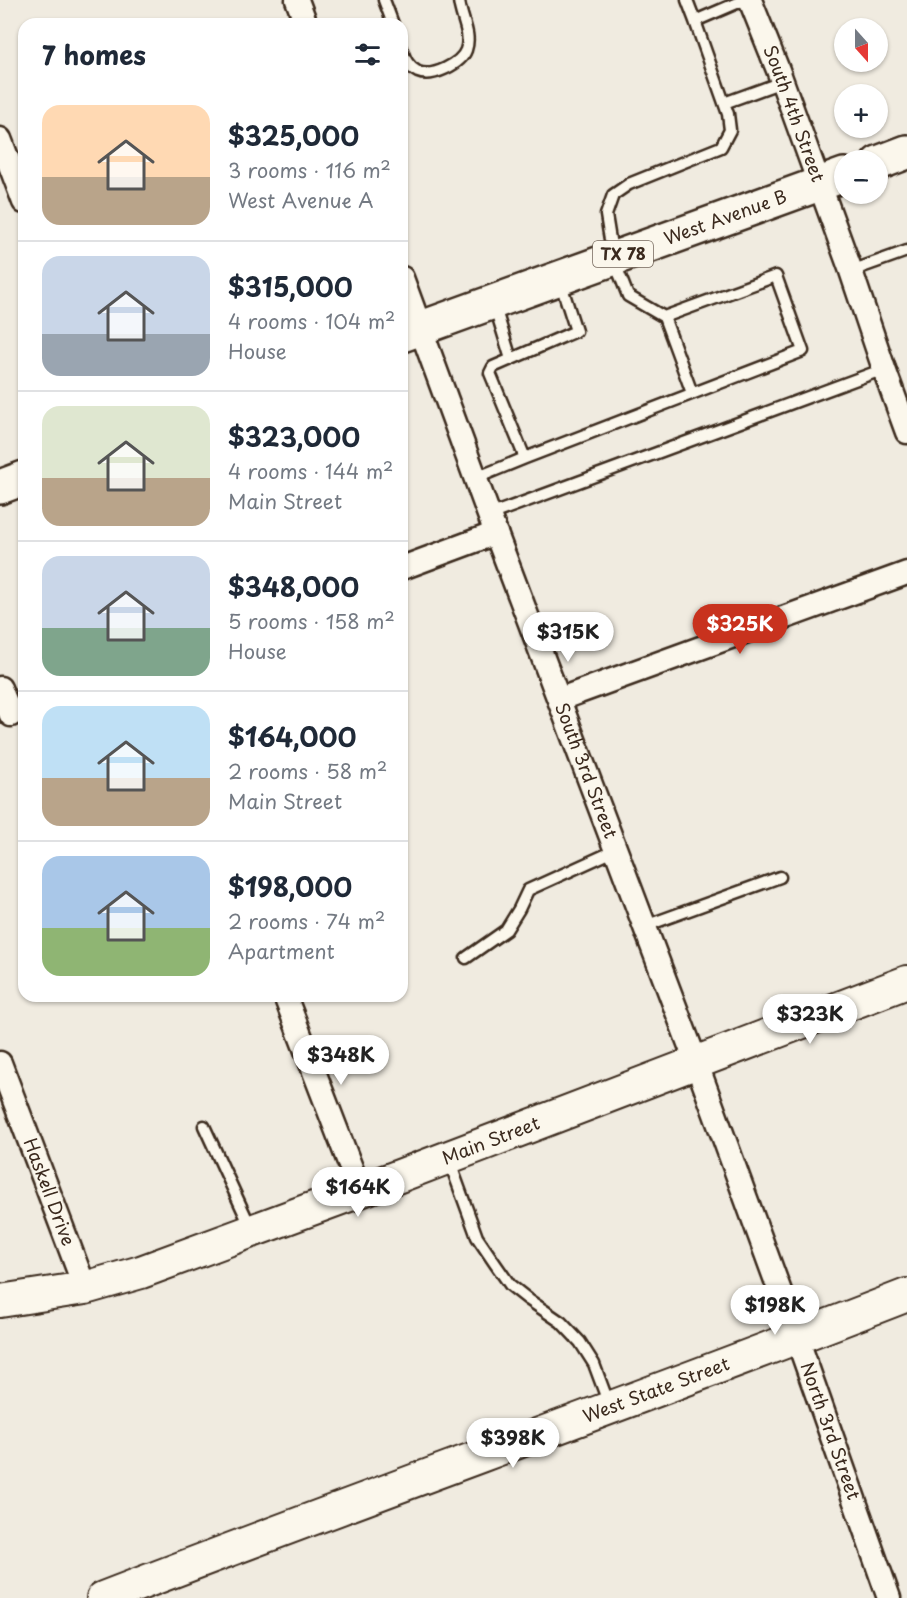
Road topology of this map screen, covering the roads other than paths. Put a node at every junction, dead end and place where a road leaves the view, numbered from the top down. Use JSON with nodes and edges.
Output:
{"nodes":[{"id":1,"x":297,"y":0,"type":"edge"},
{"id":2,"x":384,"y":0,"type":"edge"},
{"id":3,"x":459,"y":0,"type":"edge"},
{"id":4,"x":687,"y":0,"type":"edge"},
{"id":5,"x":744,"y":0,"type":"edge"},
{"id":6,"x":750,"y":0,"type":"edge"},
{"id":7,"x":304,"y":18,"type":"edge"},
{"id":8,"x":391,"y":18,"type":"edge"},
{"id":9,"x":695,"y":21,"type":"junction"},
{"id":10,"x":408,"y":65,"type":"edge"},
{"id":11,"x":782,"y":82,"type":"junction"},
{"id":12,"x":724,"y":103,"type":"junction"},
{"id":13,"x":4,"y":148,"type":"edge"},
{"id":14,"x":907,"y":152,"type":"edge"},
{"id":15,"x":888,"y":159,"type":"edge"},
{"id":16,"x":832,"y":180,"type":"edge"},
{"id":17,"x":18,"y":186,"type":"edge"},
{"id":18,"x":907,"y":251,"type":"edge"},
{"id":19,"x":613,"y":258,"type":"junction"},
{"id":20,"x":851,"y":271,"type":"junction"},
{"id":21,"x":559,"y":278,"type":"junction"},
{"id":22,"x":493,"y":301,"type":"junction"},
{"id":23,"x":408,"y":310,"type":"edge"},
{"id":24,"x":664,"y":317,"type":"junction"},
{"id":25,"x":412,"y":331,"type":"edge"},
{"id":26,"x":511,"y":359,"type":"junction"},
{"id":27,"x":884,"y":369,"type":"junction"},
{"id":28,"x":692,"y":393,"type":"junction"},
{"id":29,"x":907,"y":432,"type":"edge"},
{"id":30,"x":525,"y":458,"type":"junction"},
{"id":31,"x":476,"y":478,"type":"junction"},
{"id":32,"x":18,"y":480,"type":"edge"},
{"id":33,"x":0,"y":487,"type":"edge"},
{"id":34,"x":493,"y":524,"type":"junction"},
{"id":35,"x":408,"y":565,"type":"edge"},
{"id":36,"x":907,"y":573,"type":"edge"},
{"id":37,"x":0,"y":688,"type":"edge"},
{"id":38,"x":560,"y":699,"type":"junction"},
{"id":39,"x":12,"y":714,"type":"edge"},
{"id":40,"x":616,"y":850,"type":"junction"},
{"id":41,"x":780,"y":877,"type":"dead end"},
{"id":42,"x":645,"y":926,"type":"junction"},
{"id":43,"x":466,"y":958,"type":"dead end"},
{"id":44,"x":907,"y":982,"type":"edge"},
{"id":45,"x":287,"y":1002,"type":"edge"},
{"id":46,"x":696,"y":1062,"type":"junction"},
{"id":47,"x":0,"y":1063,"type":"edge"},
{"id":48,"x":204,"y":1126,"type":"dead end"},
{"id":49,"x":448,"y":1157,"type":"junction"},
{"id":50,"x":360,"y":1191,"type":"junction"},
{"id":51,"x":252,"y":1231,"type":"junction"},
{"id":52,"x":85,"y":1288,"type":"junction"},
{"id":53,"x":907,"y":1295,"type":"edge"},
{"id":54,"x":0,"y":1301,"type":"edge"},
{"id":55,"x":797,"y":1338,"type":"junction"},
{"id":56,"x":610,"y":1407,"type":"junction"},
{"id":57,"x":103,"y":1598,"type":"edge"},
{"id":58,"x":889,"y":1598,"type":"edge"}],
"edges":[{"from":1,"to":7,"type":"street"},
{"from":2,"to":8,"type":"lane"},
{"from":3,"to":10,"type":"lane"},
{"from":4,"to":9,"type":"lane"},
{"from":5,"to":9,"type":"lane"},
{"from":6,"to":11,"type":"street","name":"South 4th Street"},
{"from":9,"to":12,"type":"lane"},
{"from":11,"to":12,"type":"lane"},
{"from":11,"to":16,"type":"street","name":"South 4th Street"},
{"from":12,"to":19,"type":"lane"},
{"from":13,"to":17,"type":"street"},
{"from":14,"to":15,"type":"main road"},
{"from":16,"to":19,"type":"main road","name":"West Avenue B","number":"TX 78"},
{"from":16,"to":20,"type":"street","name":"South 4th Street"},
{"from":18,"to":20,"type":"lane"},
{"from":19,"to":21,"type":"main road","name":"West Avenue B","number":"TX 78"},
{"from":19,"to":24,"type":"lane"},
{"from":20,"to":27,"type":"street","name":"South 4th Street"},
{"from":21,"to":22,"type":"main road","name":"West Avenue B","number":"TX 78"},
{"from":21,"to":26,"type":"lane"},
{"from":22,"to":25,"type":"main road","name":"West Avenue B","number":"TX 78"},
{"from":22,"to":26,"type":"lane"},
{"from":23,"to":25,"type":"street","name":"South 3rd Street"},
{"from":24,"to":28,"type":"lane"},
{"from":24,"to":28,"type":"lane"},
{"from":25,"to":31,"type":"street","name":"South 3rd Street"},
{"from":26,"to":30,"type":"lane"},
{"from":27,"to":29,"type":"street","name":"South 4th Street"},
{"from":27,"to":34,"type":"lane"},
{"from":28,"to":30,"type":"lane"},
{"from":30,"to":31,"type":"lane"},
{"from":31,"to":34,"type":"street","name":"South 3rd Street"},
{"from":32,"to":33,"type":"main road"},
{"from":34,"to":35,"type":"street"},
{"from":34,"to":38,"type":"street","name":"South 3rd Street"},
{"from":36,"to":38,"type":"street"},
{"from":37,"to":39,"type":"street"},
{"from":38,"to":40,"type":"street","name":"South 3rd Street"},
{"from":40,"to":42,"type":"street","name":"South 3rd Street"},
{"from":40,"to":43,"type":"lane"},
{"from":41,"to":42,"type":"lane"},
{"from":42,"to":46,"type":"street","name":"South 3rd Street"},
{"from":44,"to":46,"type":"main road","name":"Main Street"},
{"from":45,"to":50,"type":"street"},
{"from":46,"to":49,"type":"main road","name":"Main Street"},
{"from":46,"to":55,"type":"street","name":"North 3rd Street"},
{"from":47,"to":52,"type":"street","name":"Haskell Drive"},
{"from":48,"to":51,"type":"lane"},
{"from":49,"to":50,"type":"main road","name":"Main Street"},
{"from":49,"to":56,"type":"lane"},
{"from":50,"to":51,"type":"main road","name":"Main Street"},
{"from":51,"to":52,"type":"main road","name":"Main Street"},
{"from":52,"to":54,"type":"main road","name":"Main Street"},
{"from":53,"to":55,"type":"main road","name":"West State Street"},
{"from":55,"to":56,"type":"main road","name":"West State Street"},
{"from":55,"to":58,"type":"street","name":"North 3rd Street"},
{"from":56,"to":57,"type":"main road","name":"West State Street"}]}
